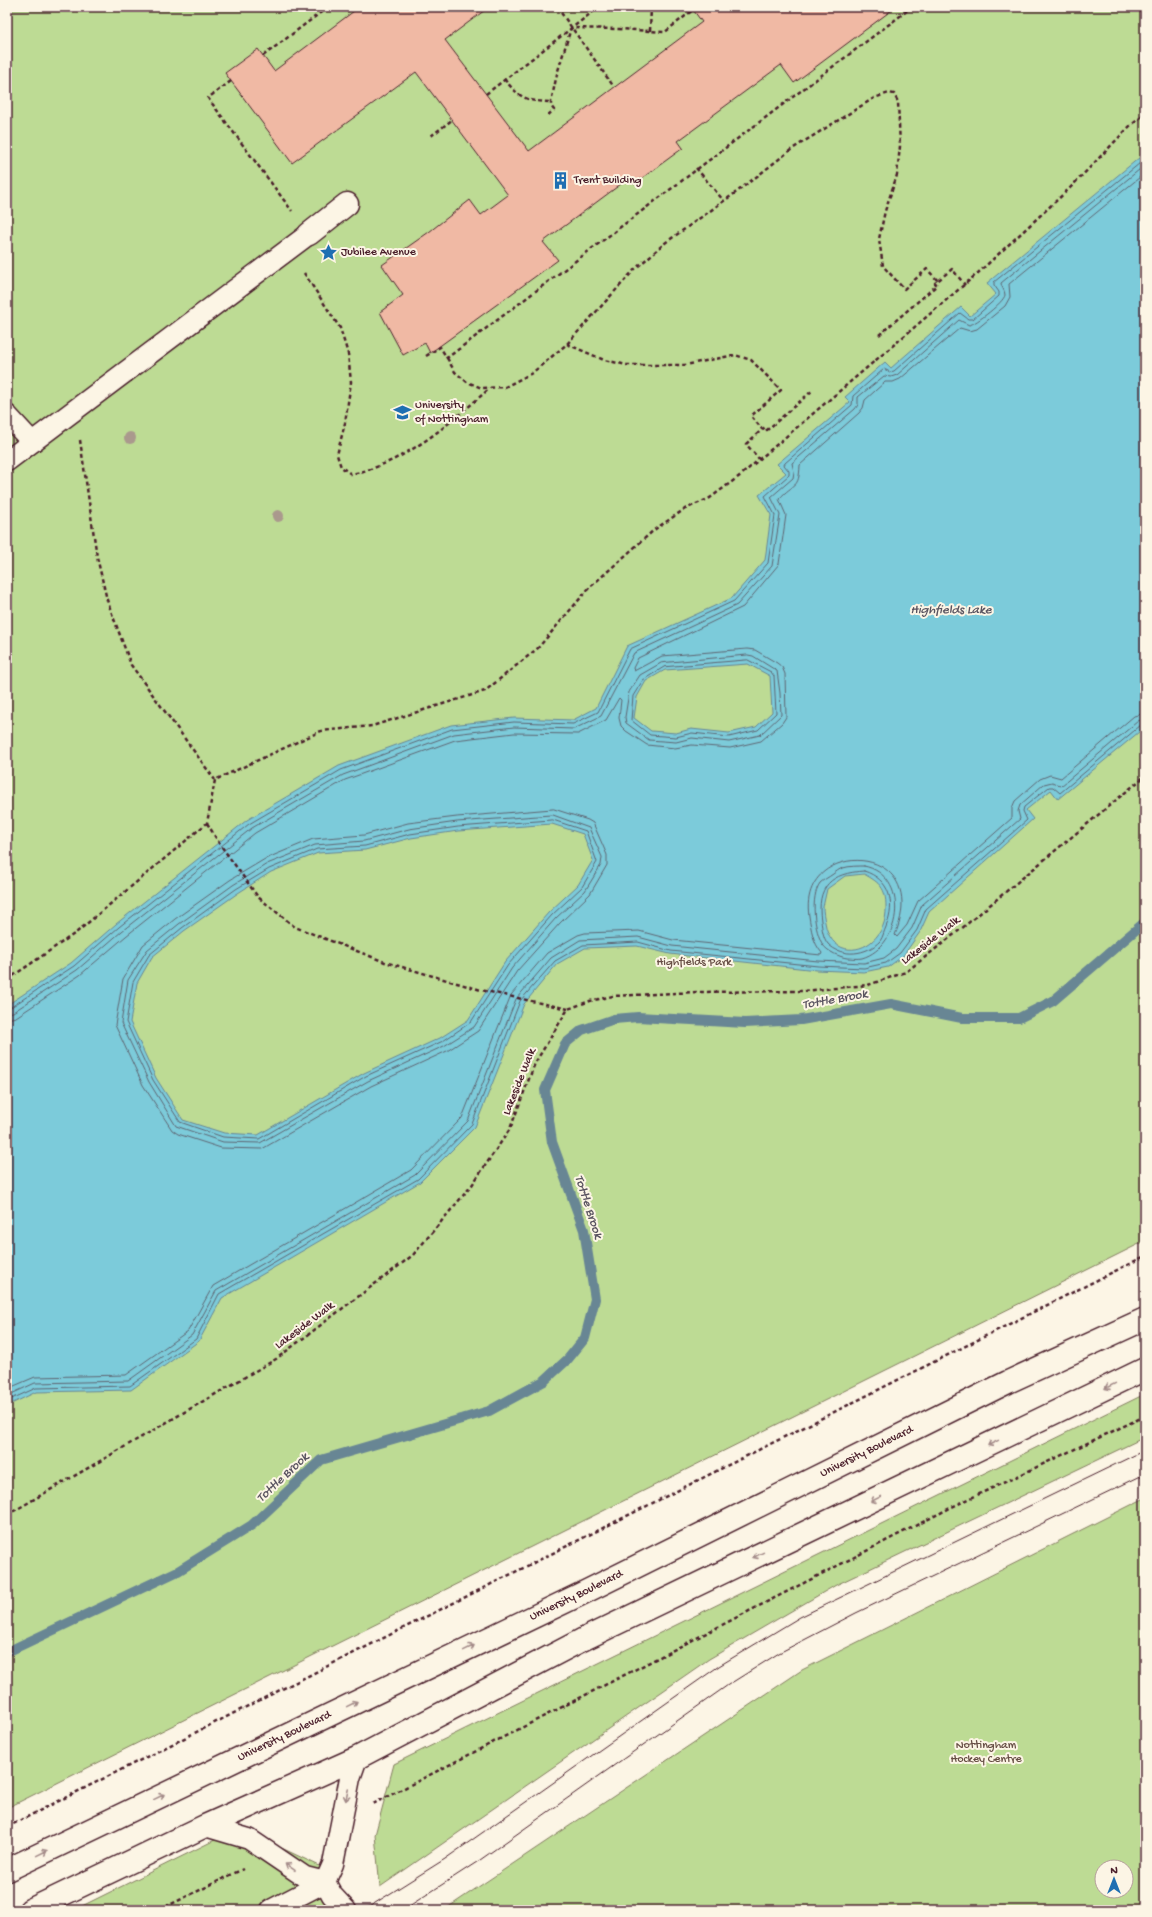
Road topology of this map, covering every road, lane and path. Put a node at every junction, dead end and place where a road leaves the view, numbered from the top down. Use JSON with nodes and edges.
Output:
{"nodes":[{"id":1,"x":328,"y":7,"type":"edge"},
{"id":2,"x":557,"y":7,"type":"edge"},
{"id":3,"x":599,"y":7,"type":"edge"},
{"id":4,"x":651,"y":7,"type":"edge"},
{"id":5,"x":912,"y":7,"type":"edge"},
{"id":6,"x":693,"y":10,"type":"dead end"},
{"id":7,"x":572,"y":28,"type":"junction"},
{"id":8,"x":650,"y":32,"type":"junction"},
{"id":9,"x":263,"y":56,"type":"dead end"},
{"id":10,"x":504,"y":80,"type":"junction"},
{"id":11,"x":231,"y":81,"type":"dead end"},
{"id":12,"x":614,"y":87,"type":"dead end"},
{"id":13,"x":486,"y":94,"type":"dead end"},
{"id":14,"x":552,"y":102,"type":"junction"},
{"id":15,"x":1145,"y":114,"type":"edge"},
{"id":16,"x":548,"y":115,"type":"dead end"},
{"id":17,"x":452,"y":120,"type":"dead end"},
{"id":18,"x":431,"y":136,"type":"dead end"},
{"id":19,"x":696,"y":168,"type":"junction"},
{"id":20,"x":724,"y":201,"type":"junction"},
{"id":21,"x":347,"y":204,"type":"dead end"},
{"id":22,"x":310,"y":234,"type":"junction"},
{"id":23,"x":288,"y":252,"type":"junction"},
{"id":24,"x":938,"y":281,"type":"junction"},
{"id":25,"x":965,"y":285,"type":"junction"},
{"id":26,"x":880,"y":335,"type":"dead end"},
{"id":27,"x":567,"y":344,"type":"junction"},
{"id":28,"x":426,"y":356,"type":"dead end"},
{"id":29,"x":447,"y":358,"type":"junction"},
{"id":30,"x":490,"y":388,"type":"junction"},
{"id":31,"x":813,"y":390,"type":"dead end"},
{"id":32,"x":76,"y":409,"type":"junction"},
{"id":33,"x":7,"y":415,"type":"edge"},
{"id":34,"x":762,"y":429,"type":"junction"},
{"id":35,"x":32,"y":442,"type":"junction"},
{"id":36,"x":760,"y":460,"type":"junction"},
{"id":37,"x":7,"y":461,"type":"edge"},
{"id":38,"x":1145,"y":776,"type":"edge"},
{"id":39,"x":215,"y":780,"type":"junction"},
{"id":40,"x":207,"y":823,"type":"junction"},
{"id":41,"x":7,"y":980,"type":"edge"},
{"id":42,"x":568,"y":1009,"type":"junction"},
{"id":43,"x":1145,"y":1256,"type":"edge"},
{"id":44,"x":1145,"y":1319,"type":"edge"},
{"id":45,"x":1145,"y":1369,"type":"edge"},
{"id":46,"x":1145,"y":1416,"type":"edge"},
{"id":47,"x":7,"y":1515,"type":"edge"},
{"id":48,"x":358,"y":1758,"type":"junction"},
{"id":49,"x":341,"y":1821,"type":"junction"},
{"id":50,"x":206,"y":1826,"type":"junction"},
{"id":51,"x":7,"y":1827,"type":"edge"},
{"id":52,"x":272,"y":1854,"type":"junction"},
{"id":53,"x":7,"y":1870,"type":"edge"},
{"id":54,"x":325,"y":1882,"type":"junction"},
{"id":55,"x":30,"y":1910,"type":"edge"},
{"id":56,"x":159,"y":1910,"type":"edge"},
{"id":57,"x":271,"y":1910,"type":"edge"},
{"id":58,"x":346,"y":1910,"type":"edge"}],
"edges":[{"from":1,"to":9,"type":"path"},
{"from":2,"to":7,"type":"path"},
{"from":3,"to":7,"type":"path"},
{"from":4,"to":8,"type":"path"},
{"from":5,"to":19,"type":"path"},
{"from":6,"to":8,"type":"path"},
{"from":7,"to":8,"type":"path"},
{"from":7,"to":10,"type":"path"},
{"from":7,"to":12,"type":"path"},
{"from":7,"to":14,"type":"path"},
{"from":10,"to":13,"type":"path"},
{"from":10,"to":14,"type":"path"},
{"from":11,"to":22,"type":"path"},
{"from":14,"to":16,"type":"path"},
{"from":15,"to":25,"type":"path"},
{"from":17,"to":18,"type":"path"},
{"from":19,"to":20,"type":"path"},
{"from":19,"to":29,"type":"path"},
{"from":20,"to":24,"type":"path"},
{"from":20,"to":27,"type":"path"},
{"from":21,"to":22,"type":"main road"},
{"from":22,"to":23,"type":"lane"},
{"from":23,"to":30,"type":"path"},
{"from":23,"to":32,"type":"lane"},
{"from":24,"to":25,"type":"path"},
{"from":24,"to":26,"type":"path"},
{"from":25,"to":36,"type":"path"},
{"from":27,"to":30,"type":"path"},
{"from":27,"to":34,"type":"path"},
{"from":28,"to":29,"type":"path"},
{"from":29,"to":30,"type":"path"},
{"from":31,"to":34,"type":"path"},
{"from":32,"to":35,"type":"lane"},
{"from":32,"to":39,"type":"path"},
{"from":33,"to":35,"type":"lane"},
{"from":34,"to":36,"type":"path"},
{"from":35,"to":37,"type":"lane"},
{"from":36,"to":39,"type":"path"},
{"from":38,"to":42,"type":"path","name":"Lakeside Walk"},
{"from":39,"to":40,"type":"path"},
{"from":40,"to":41,"type":"path"},
{"from":40,"to":42,"type":"path"},
{"from":42,"to":47,"type":"path","name":"Lakeside Walk"},
{"from":43,"to":51,"type":"path"},
{"from":53,"to":44,"type":"main road","name":"University Boulevard","one_way":true},
{"from":45,"to":48,"type":"main road","one_way":true},
{"from":46,"to":49,"type":"path"},
{"from":48,"to":49,"type":"lane","one_way":true},
{"from":48,"to":50,"type":"main road"},
{"from":49,"to":54,"type":"lane"},
{"from":50,"to":52,"type":"lane"},
{"from":50,"to":55,"type":"main road"},
{"from":54,"to":52,"type":"lane","one_way":true},
{"from":52,"to":56,"type":"path"},
{"from":54,"to":57,"type":"lane"},
{"from":54,"to":58,"type":"lane"}]}
